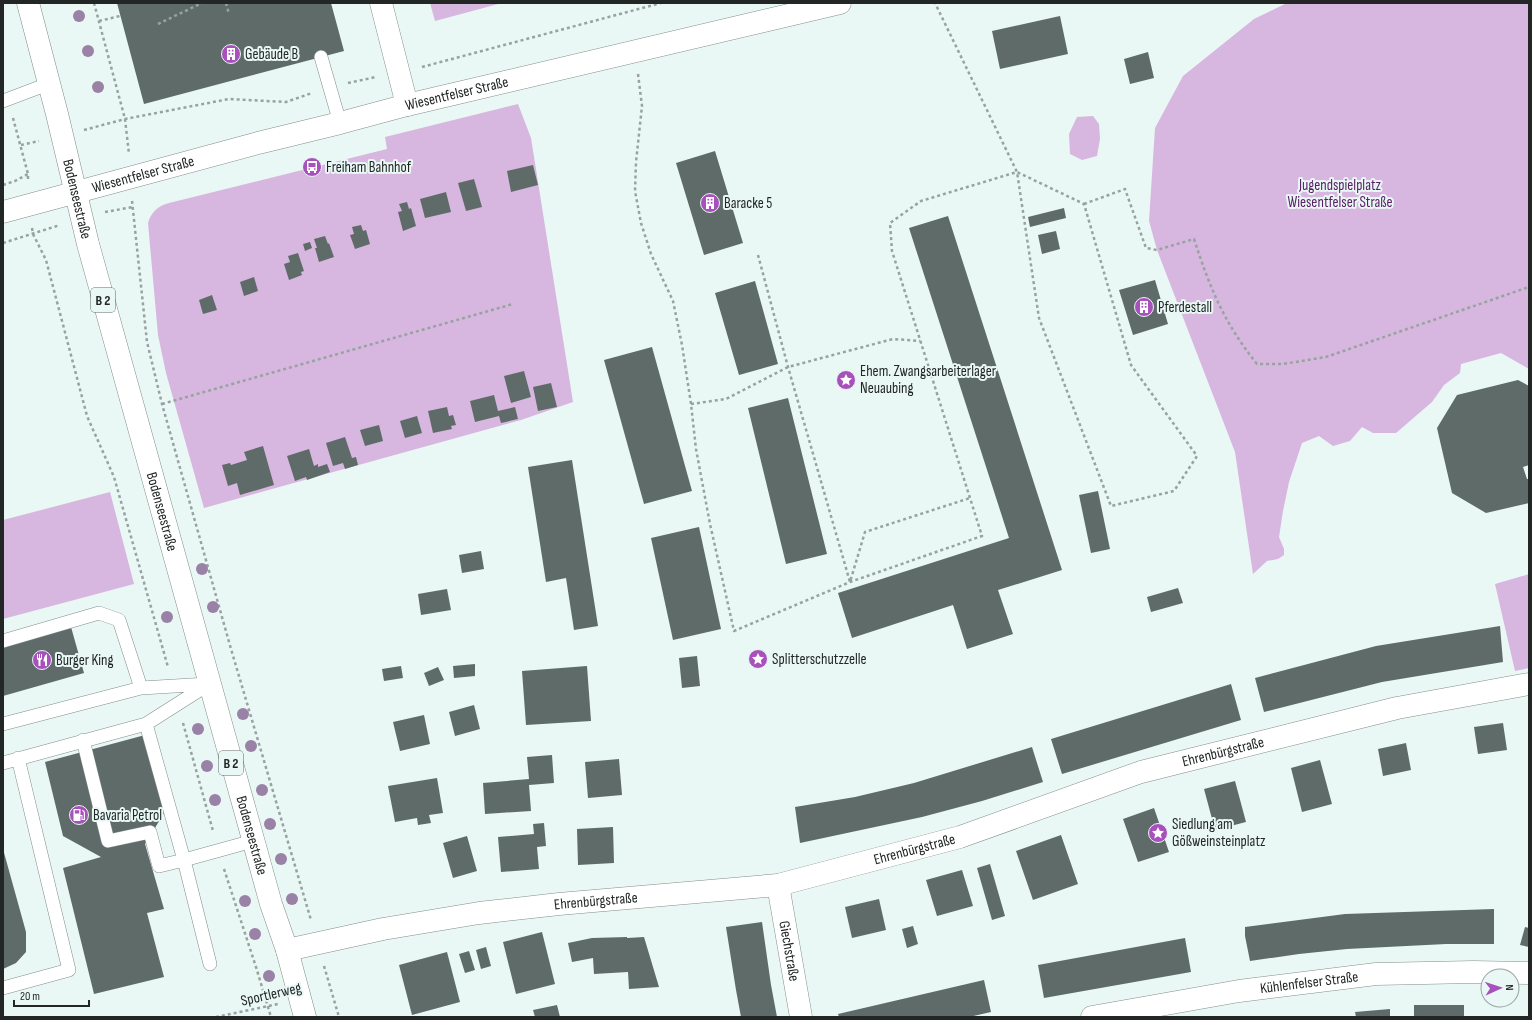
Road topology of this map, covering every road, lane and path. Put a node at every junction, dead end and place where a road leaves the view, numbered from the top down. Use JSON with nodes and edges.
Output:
{"nodes":[{"id":1,"x":28,"y":3,"type":"edge"},
{"id":2,"x":94,"y":3,"type":"edge"},
{"id":3,"x":202,"y":3,"type":"edge"},
{"id":4,"x":226,"y":3,"type":"edge"},
{"id":5,"x":381,"y":3,"type":"edge"},
{"id":6,"x":661,"y":3,"type":"edge"},
{"id":7,"x":838,"y":3,"type":"edge"},
{"id":8,"x":935,"y":3,"type":"edge"},
{"id":9,"x":229,"y":14,"type":"dead end"},
{"id":10,"x":120,"y":16,"type":"dead end"},
{"id":11,"x":99,"y":21,"type":"junction"},
{"id":12,"x":158,"y":24,"type":"dead end"},
{"id":13,"x":633,"y":52,"type":"junction"},
{"id":14,"x":321,"y":57,"type":"dead end"},
{"id":15,"x":399,"y":73,"type":"junction"},
{"id":16,"x":48,"y":84,"type":"junction"},
{"id":17,"x":330,"y":86,"type":"junction"},
{"id":18,"x":5,"y":100,"type":"edge"},
{"id":19,"x":407,"y":105,"type":"junction"},
{"id":20,"x":125,"y":119,"type":"junction"},
{"id":21,"x":340,"y":123,"type":"junction"},
{"id":22,"x":62,"y":136,"type":"junction"},
{"id":23,"x":21,"y":145,"type":"junction"},
{"id":24,"x":1017,"y":172,"type":"junction"},
{"id":25,"x":28,"y":174,"type":"junction"},
{"id":26,"x":131,"y":177,"type":"junction"},
{"id":27,"x":3,"y":185,"type":"edge"},
{"id":28,"x":76,"y":192,"type":"junction"},
{"id":29,"x":1084,"y":204,"type":"junction"},
{"id":30,"x":30,"y":205,"type":"junction"},
{"id":31,"x":3,"y":212,"type":"edge"},
{"id":32,"x":33,"y":234,"type":"junction"},
{"id":33,"x":3,"y":243,"type":"edge"},
{"id":34,"x":758,"y":255,"type":"dead end"},
{"id":35,"x":1529,"y":287,"type":"edge"},
{"id":36,"x":513,"y":304,"type":"dead end"},
{"id":37,"x":920,"y":341,"type":"junction"},
{"id":38,"x":788,"y":367,"type":"junction"},
{"id":39,"x":162,"y":404,"type":"junction"},
{"id":40,"x":691,"y":404,"type":"junction"},
{"id":41,"x":970,"y":498,"type":"junction"},
{"id":42,"x":850,"y":582,"type":"junction"},
{"id":43,"x":3,"y":640,"type":"edge"},
{"id":44,"x":231,"y":649,"type":"junction"},
{"id":45,"x":227,"y":650,"type":"dead end"},
{"id":46,"x":238,"y":673,"type":"junction"},
{"id":47,"x":234,"y":675,"type":"dead end"},
{"id":48,"x":209,"y":684,"type":"junction"},
{"id":49,"x":1529,"y":684,"type":"edge"},
{"id":50,"x":174,"y":686,"type":"junction"},
{"id":51,"x":141,"y":688,"type":"junction"},
{"id":52,"x":177,"y":704,"type":"junction"},
{"id":53,"x":3,"y":724,"type":"edge"},
{"id":54,"x":146,"y":724,"type":"junction"},
{"id":55,"x":83,"y":740,"type":"junction"},
{"id":56,"x":18,"y":758,"type":"junction"},
{"id":57,"x":3,"y":763,"type":"edge"},
{"id":58,"x":253,"y":841,"type":"junction"},
{"id":59,"x":218,"y":850,"type":"junction"},
{"id":60,"x":184,"y":860,"type":"junction"},
{"id":61,"x":778,"y":885,"type":"junction"},
{"id":62,"x":318,"y":944,"type":"junction"},
{"id":63,"x":286,"y":950,"type":"junction"},
{"id":64,"x":210,"y":964,"type":"dead end"},
{"id":65,"x":1529,"y":973,"type":"edge"},
{"id":66,"x":3,"y":988,"type":"edge"},
{"id":67,"x":332,"y":991,"type":"junction"},
{"id":68,"x":268,"y":1006,"type":"junction"},
{"id":69,"x":302,"y":1008,"type":"edge"},
{"id":70,"x":216,"y":1017,"type":"edge"},
{"id":71,"x":271,"y":1017,"type":"edge"},
{"id":72,"x":339,"y":1017,"type":"edge"},
{"id":73,"x":801,"y":1017,"type":"edge"},
{"id":74,"x":1092,"y":1017,"type":"edge"}],
"edges":[{"from":1,"to":16,"type":"street","name":"Bodenseestraße","number":"B 2"},
{"from":2,"to":11,"type":"path"},
{"from":3,"to":12,"type":"path"},
{"from":4,"to":9,"type":"path"},
{"from":5,"to":15,"type":"street"},
{"from":6,"to":15,"type":"path"},
{"from":7,"to":13,"type":"street","name":"Wiesentfelser Straße"},
{"from":8,"to":24,"type":"path"},
{"from":10,"to":11,"type":"path"},
{"from":11,"to":20,"type":"path"},
{"from":13,"to":19,"type":"street","name":"Wiesentfelser Straße"},
{"from":13,"to":40,"type":"path"},
{"from":14,"to":17,"type":"lane"},
{"from":15,"to":17,"type":"path"},
{"from":15,"to":19,"type":"street"},
{"from":16,"to":18,"type":"lane"},
{"from":16,"to":22,"type":"street","name":"Bodenseestraße","number":"B 2"},
{"from":17,"to":20,"type":"path"},
{"from":17,"to":21,"type":"lane"},
{"from":18,"to":23,"type":"path"},
{"from":19,"to":21,"type":"street","name":"Wiesentfelser Straße"},
{"from":20,"to":22,"type":"path"},
{"from":20,"to":26,"type":"path"},
{"from":21,"to":26,"type":"street","name":"Wiesentfelser Straße"},
{"from":22,"to":23,"type":"path"},
{"from":22,"to":28,"type":"street","name":"Bodenseestraße","number":"B 2"},
{"from":23,"to":25,"type":"path"},
{"from":24,"to":29,"type":"path"},
{"from":24,"to":29,"type":"path"},
{"from":24,"to":37,"type":"path"},
{"from":25,"to":27,"type":"path"},
{"from":25,"to":30,"type":"path"},
{"from":26,"to":28,"type":"street","name":"Wiesentfelser Straße"},
{"from":26,"to":39,"type":"path"},
{"from":28,"to":30,"type":"street","name":"Wiesentfelser Straße"},
{"from":28,"to":48,"type":"street","name":"Bodenseestraße","number":"B 2"},
{"from":29,"to":35,"type":"path"},
{"from":30,"to":31,"type":"street","name":"Wiesentfelser Straße"},
{"from":30,"to":32,"type":"path"},
{"from":32,"to":33,"type":"path"},
{"from":32,"to":50,"type":"path"},
{"from":34,"to":38,"type":"path"},
{"from":36,"to":39,"type":"path"},
{"from":37,"to":38,"type":"path"},
{"from":37,"to":41,"type":"path"},
{"from":38,"to":40,"type":"path"},
{"from":38,"to":42,"type":"path"},
{"from":39,"to":44,"type":"path"},
{"from":40,"to":42,"type":"path"},
{"from":41,"to":42,"type":"path"},
{"from":41,"to":42,"type":"path"},
{"from":43,"to":51,"type":"lane"},
{"from":44,"to":45,"type":"path"},
{"from":44,"to":46,"type":"path"},
{"from":46,"to":47,"type":"path"},
{"from":46,"to":62,"type":"path"},
{"from":48,"to":50,"type":"lane"},
{"from":48,"to":52,"type":"lane"},
{"from":48,"to":58,"type":"street","name":"Bodenseestraße","number":"B 2"},
{"from":49,"to":61,"type":"street","name":"Ehrenbürgstraße"},
{"from":50,"to":51,"type":"lane"},
{"from":51,"to":53,"type":"lane"},
{"from":52,"to":54,"type":"lane"},
{"from":52,"to":59,"type":"path"},
{"from":54,"to":55,"type":"lane"},
{"from":54,"to":60,"type":"lane"},
{"from":55,"to":56,"type":"lane"},
{"from":55,"to":60,"type":"lane"},
{"from":56,"to":57,"type":"lane"},
{"from":56,"to":66,"type":"lane"},
{"from":58,"to":59,"type":"lane"},
{"from":58,"to":63,"type":"street","name":"Bodenseestraße","number":"B 2"},
{"from":59,"to":60,"type":"lane"},
{"from":59,"to":68,"type":"path"},
{"from":60,"to":64,"type":"lane"},
{"from":61,"to":62,"type":"street","name":"Ehrenbürgstraße"},
{"from":61,"to":73,"type":"street","name":"Giechstraße"},
{"from":62,"to":63,"type":"street","name":"Ehrenbürgstraße"},
{"from":62,"to":67,"type":"path"},
{"from":63,"to":69,"type":"street","name":"Bodenseestraße","number":"B 2"},
{"from":65,"to":74,"type":"street","name":"Kühlenfelser Straße"},
{"from":67,"to":69,"type":"path","name":"Sportlerweg"},
{"from":67,"to":72,"type":"path"},
{"from":68,"to":69,"type":"path","name":"Sportlerweg"},
{"from":68,"to":70,"type":"path","name":"Sportlerweg"},
{"from":68,"to":71,"type":"path"}]}
